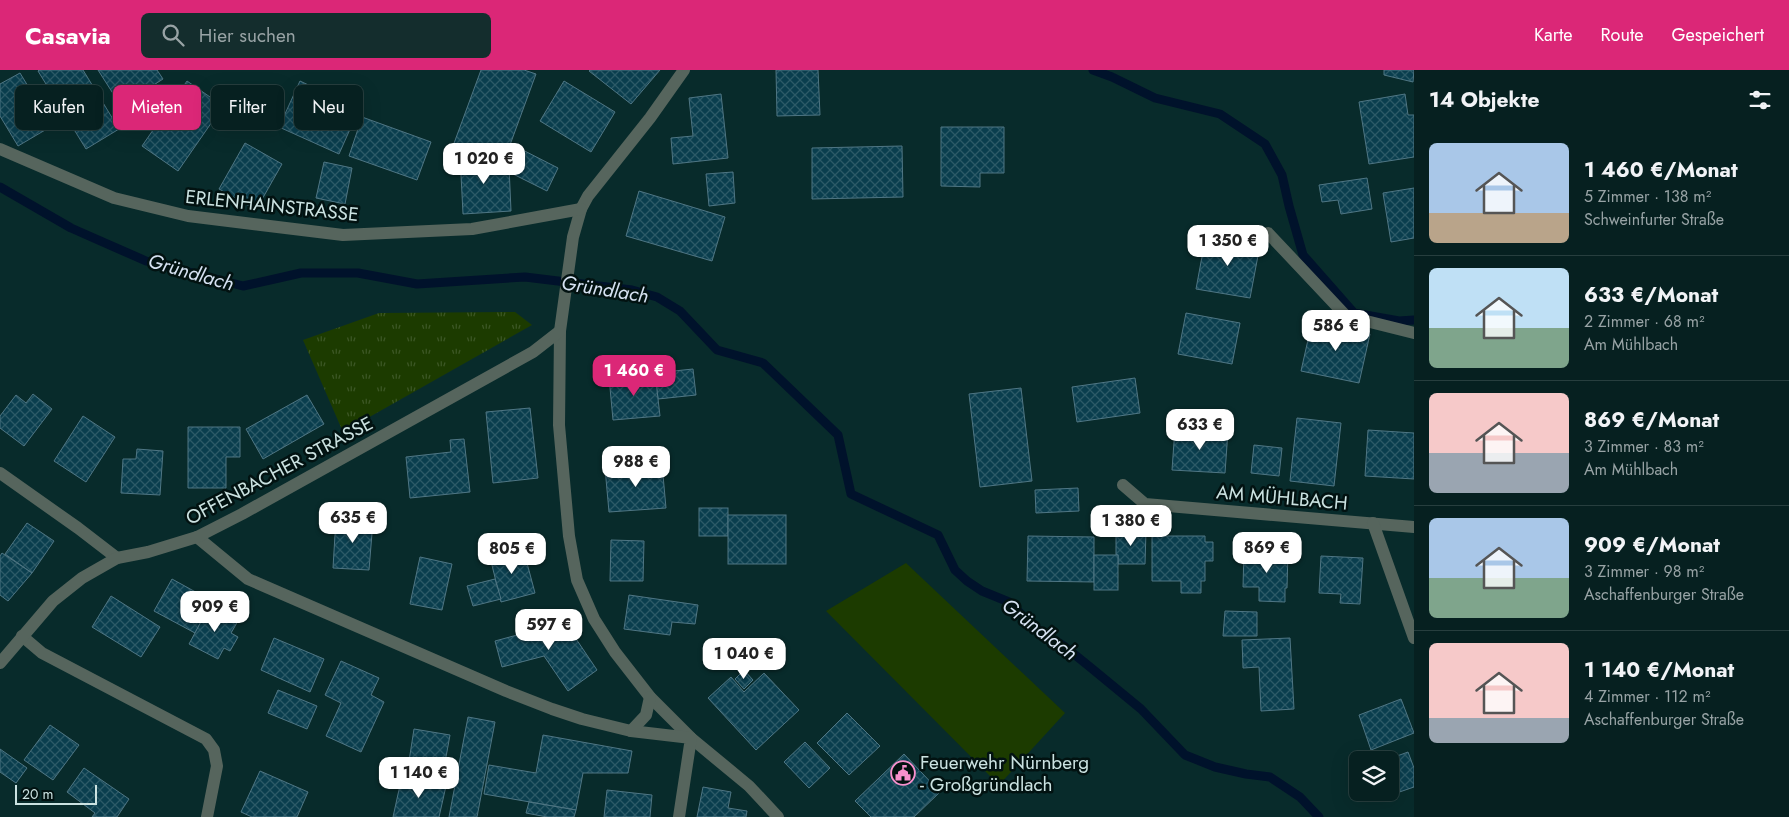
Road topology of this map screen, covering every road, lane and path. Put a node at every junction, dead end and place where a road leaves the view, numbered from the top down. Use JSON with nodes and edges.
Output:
{"nodes":[{"id":1,"x":684,"y":70,"type":"edge"},
{"id":2,"x":0,"y":149,"type":"edge"},
{"id":3,"x":581,"y":209,"type":"junction"},
{"id":4,"x":1268,"y":233,"type":"dead end"},
{"id":5,"x":560,"y":331,"type":"junction"},
{"id":6,"x":1414,"y":333,"type":"edge"},
{"id":7,"x":0,"y":473,"type":"edge"},
{"id":8,"x":1123,"y":485,"type":"dead end"},
{"id":9,"x":1373,"y":524,"type":"junction"},
{"id":10,"x":1414,"y":527,"type":"edge"},
{"id":11,"x":197,"y":537,"type":"junction"},
{"id":12,"x":117,"y":558,"type":"junction"},
{"id":13,"x":22,"y":636,"type":"junction"},
{"id":14,"x":1414,"y":638,"type":"edge"},
{"id":15,"x":0,"y":663,"type":"edge"},
{"id":16,"x":650,"y":697,"type":"junction"},
{"id":17,"x":631,"y":731,"type":"junction"},
{"id":18,"x":691,"y":738,"type":"junction"},
{"id":19,"x":207,"y":817,"type":"edge"},
{"id":20,"x":678,"y":817,"type":"edge"},
{"id":21,"x":778,"y":817,"type":"edge"}],
"edges":[{"from":1,"to":3,"type":"street"},
{"from":2,"to":3,"type":"street","name":"ERLENHAINSTRASSE"},
{"from":3,"to":5,"type":"street"},
{"from":4,"to":6,"type":"street"},
{"from":5,"to":11,"type":"street","name":"OFFENBACHER STRASSE"},
{"from":5,"to":16,"type":"street"},
{"from":7,"to":12,"type":"street"},
{"from":8,"to":9,"type":"street","name":"AM MÜHLBACH"},
{"from":9,"to":10,"type":"street","name":"AM MÜHLBACH"},
{"from":9,"to":14,"type":"street"},
{"from":11,"to":12,"type":"street","name":"OFFENBACHER STRASSE"},
{"from":11,"to":17,"type":"street"},
{"from":12,"to":13,"type":"street","name":"OFFENBACHER STRASSE"},
{"from":13,"to":15,"type":"street","name":"OFFENBACHER STRASSE"},
{"from":13,"to":19,"type":"street"},
{"from":16,"to":17,"type":"street"},
{"from":16,"to":18,"type":"street"},
{"from":17,"to":18,"type":"street"},
{"from":18,"to":20,"type":"street"},
{"from":18,"to":21,"type":"street"}]}
